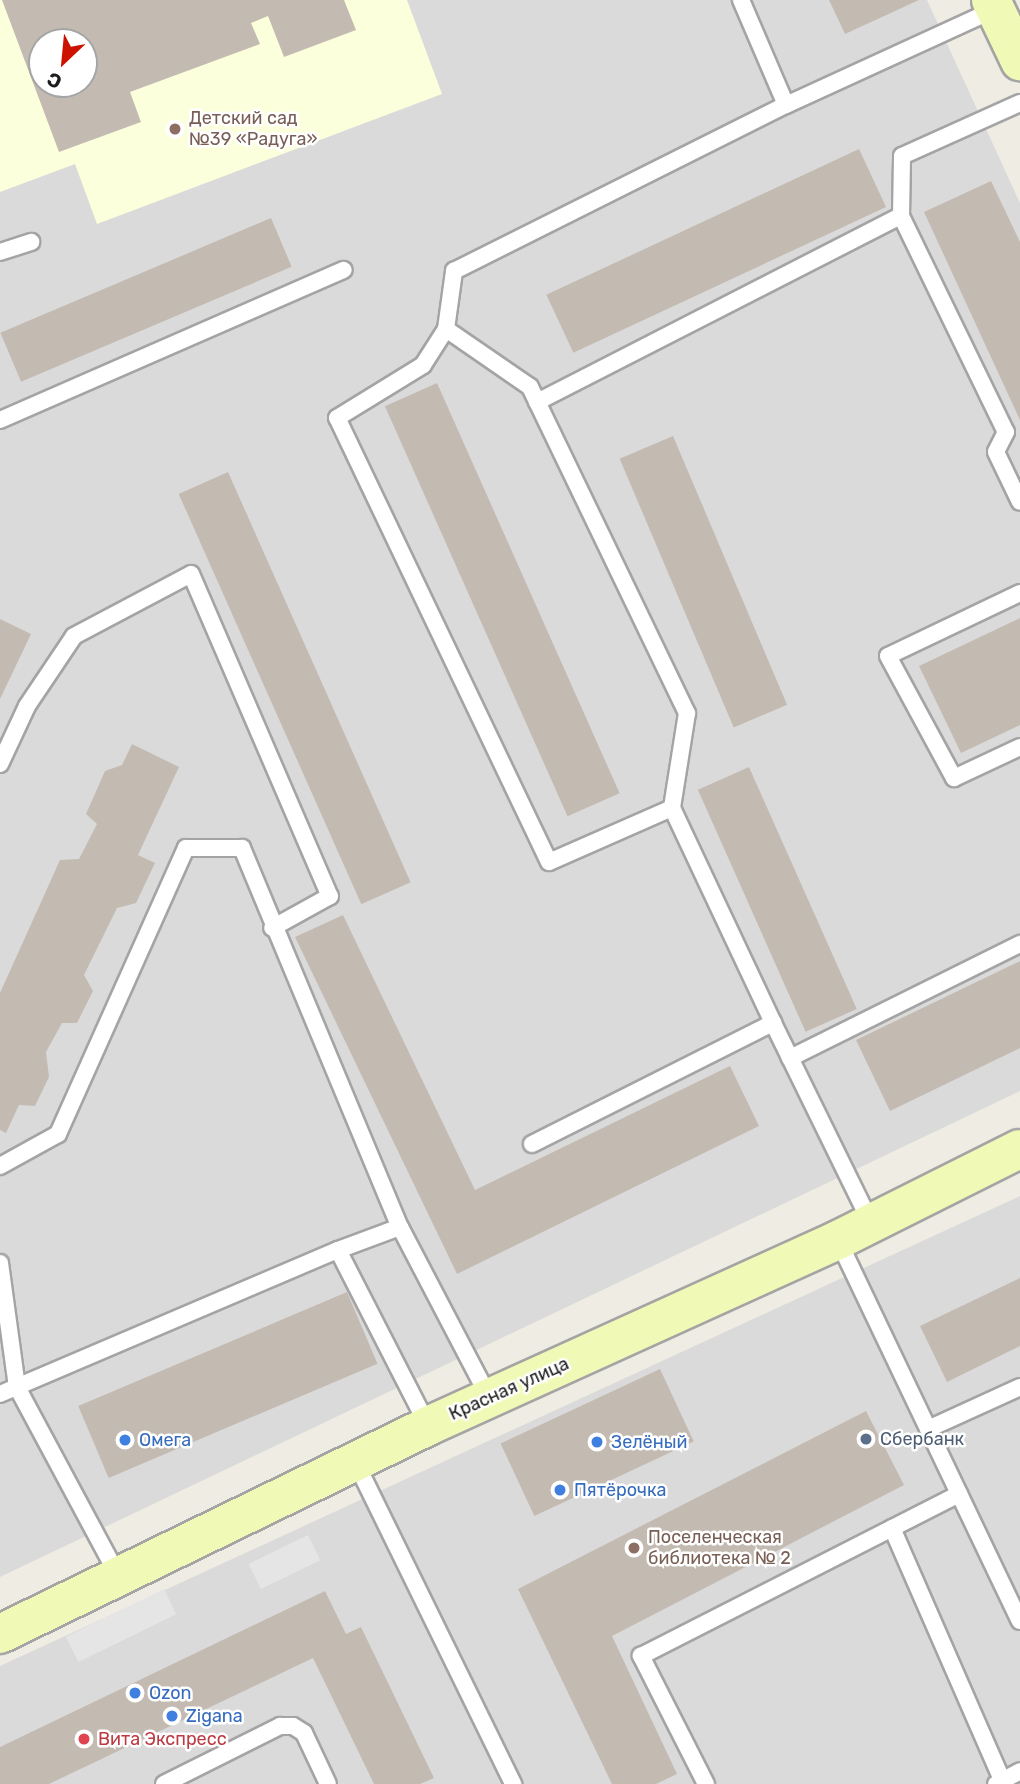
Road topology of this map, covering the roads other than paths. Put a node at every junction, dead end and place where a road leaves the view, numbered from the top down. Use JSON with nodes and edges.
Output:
{"nodes":[{"id":1,"x":741,"y":0,"type":"edge"},
{"id":2,"x":993,"y":5,"type":"edge"},
{"id":3,"x":1020,"y":61,"type":"edge"},
{"id":4,"x":1020,"y":103,"type":"edge"},
{"id":5,"x":786,"y":105,"type":"junction"},
{"id":6,"x":901,"y":216,"type":"junction"},
{"id":7,"x":31,"y":242,"type":"dead end"},
{"id":8,"x":0,"y":252,"type":"edge"},
{"id":9,"x":344,"y":270,"type":"dead end"},
{"id":10,"x":446,"y":329,"type":"junction"},
{"id":11,"x":537,"y":402,"type":"junction"},
{"id":12,"x":0,"y":420,"type":"edge"},
{"id":13,"x":1020,"y":502,"type":"edge"},
{"id":14,"x":1020,"y":593,"type":"edge"},
{"id":15,"x":1020,"y":747,"type":"edge"},
{"id":16,"x":0,"y":764,"type":"edge"},
{"id":17,"x":672,"y":808,"type":"junction"},
{"id":18,"x":272,"y":928,"type":"junction"},
{"id":19,"x":1020,"y":944,"type":"edge"},
{"id":20,"x":773,"y":1023,"type":"junction"},
{"id":21,"x":790,"y":1058,"type":"junction"},
{"id":22,"x":532,"y":1144,"type":"dead end"},
{"id":23,"x":1020,"y":1149,"type":"edge"},
{"id":24,"x":0,"y":1166,"type":"edge"},
{"id":25,"x":872,"y":1223,"type":"junction"},
{"id":26,"x":400,"y":1227,"type":"junction"},
{"id":27,"x":838,"y":1240,"type":"junction"},
{"id":28,"x":338,"y":1250,"type":"junction"},
{"id":29,"x":0,"y":1263,"type":"edge"},
{"id":30,"x":18,"y":1387,"type":"junction"},
{"id":31,"x":1020,"y":1387,"type":"edge"},
{"id":32,"x":0,"y":1394,"type":"edge"},
{"id":33,"x":489,"y":1399,"type":"junction"},
{"id":34,"x":428,"y":1426,"type":"junction"},
{"id":35,"x":928,"y":1429,"type":"junction"},
{"id":36,"x":355,"y":1461,"type":"junction"},
{"id":37,"x":959,"y":1494,"type":"junction"},
{"id":38,"x":892,"y":1528,"type":"junction"},
{"id":39,"x":119,"y":1578,"type":"junction"},
{"id":40,"x":1020,"y":1621,"type":"edge"},
{"id":41,"x":0,"y":1634,"type":"edge"},
{"id":42,"x":1020,"y":1771,"type":"edge"},
{"id":43,"x":999,"y":1782,"type":"edge"},
{"id":44,"x":164,"y":1784,"type":"edge"},
{"id":45,"x":328,"y":1784,"type":"edge"},
{"id":46,"x":513,"y":1784,"type":"edge"},
{"id":47,"x":706,"y":1784,"type":"edge"}],
"edges":[{"from":1,"to":5,"type":"lane"},
{"from":2,"to":3,"type":"street"},
{"from":2,"to":5,"type":"lane"},
{"from":4,"to":6,"type":"lane"},
{"from":5,"to":10,"type":"lane"},
{"from":6,"to":11,"type":"lane"},
{"from":6,"to":13,"type":"lane"},
{"from":7,"to":8,"type":"lane"},
{"from":9,"to":12,"type":"lane"},
{"from":10,"to":11,"type":"lane"},
{"from":10,"to":17,"type":"lane"},
{"from":11,"to":17,"type":"lane"},
{"from":14,"to":15,"type":"lane"},
{"from":16,"to":18,"type":"lane"},
{"from":17,"to":20,"type":"lane"},
{"from":18,"to":24,"type":"lane"},
{"from":18,"to":26,"type":"lane"},
{"from":19,"to":21,"type":"lane"},
{"from":20,"to":21,"type":"lane"},
{"from":20,"to":22,"type":"lane"},
{"from":21,"to":25,"type":"lane"},
{"from":23,"to":25,"type":"street","name":"Красная улица"},
{"from":25,"to":27,"type":"street","name":"Красная улица"},
{"from":26,"to":28,"type":"lane"},
{"from":26,"to":33,"type":"lane"},
{"from":27,"to":33,"type":"street","name":"Красная улица"},
{"from":27,"to":35,"type":"lane"},
{"from":28,"to":30,"type":"lane"},
{"from":28,"to":34,"type":"lane"},
{"from":29,"to":30,"type":"lane"},
{"from":30,"to":32,"type":"lane"},
{"from":30,"to":39,"type":"lane"},
{"from":31,"to":35,"type":"lane"},
{"from":33,"to":34,"type":"street","name":"Красная улица"},
{"from":34,"to":36,"type":"street","name":"Красная улица"},
{"from":35,"to":37,"type":"lane"},
{"from":36,"to":39,"type":"street","name":"Красная улица"},
{"from":36,"to":46,"type":"lane"},
{"from":37,"to":38,"type":"lane"},
{"from":37,"to":40,"type":"lane"},
{"from":38,"to":43,"type":"lane"},
{"from":38,"to":47,"type":"lane"},
{"from":39,"to":41,"type":"street","name":"Красная улица"},
{"from":42,"to":43,"type":"lane"},
{"from":44,"to":45,"type":"lane"}]}
